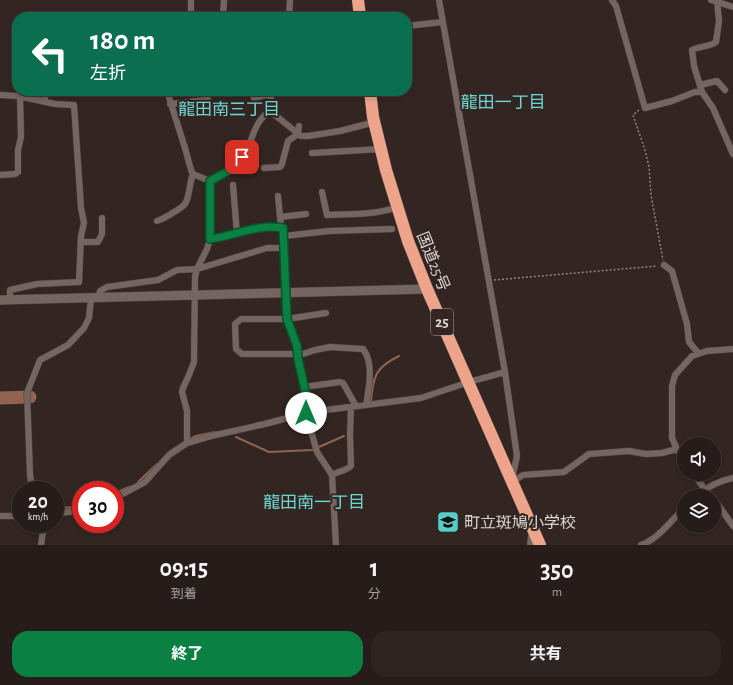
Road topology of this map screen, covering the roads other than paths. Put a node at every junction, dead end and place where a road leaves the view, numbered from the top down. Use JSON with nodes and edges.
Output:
{"nodes":[{"id":1,"x":192,"y":0,"type":"edge"},
{"id":2,"x":224,"y":0,"type":"edge"},
{"id":3,"x":290,"y":0,"type":"edge"},
{"id":4,"x":358,"y":0,"type":"edge"},
{"id":5,"x":439,"y":0,"type":"edge"},
{"id":6,"x":612,"y":0,"type":"edge"},
{"id":7,"x":711,"y":0,"type":"edge"},
{"id":8,"x":717,"y":1,"type":"edge"},
{"id":9,"x":733,"y":8,"type":"edge"},
{"id":10,"x":191,"y":12,"type":"edge"},
{"id":11,"x":223,"y":12,"type":"edge"},
{"id":12,"x":289,"y":12,"type":"edge"},
{"id":13,"x":359,"y":12,"type":"edge"},
{"id":14,"x":442,"y":22,"type":"junction"},
{"id":15,"x":412,"y":25,"type":"edge"},
{"id":16,"x":701,"y":89,"type":"junction"},
{"id":17,"x":725,"y":90,"type":"dead end"},
{"id":18,"x":0,"y":95,"type":"edge"},
{"id":19,"x":12,"y":96,"type":"edge"},
{"id":20,"x":20,"y":96,"type":"joint"},
{"id":21,"x":45,"y":96,"type":"edge"},
{"id":22,"x":168,"y":96,"type":"edge"},
{"id":23,"x":271,"y":96,"type":"edge"},
{"id":24,"x":371,"y":96,"type":"edge"},
{"id":25,"x":208,"y":100,"type":"dead end"},
{"id":26,"x":45,"y":102,"type":"junction"},
{"id":27,"x":170,"y":104,"type":"junction"},
{"id":28,"x":273,"y":109,"type":"junction"},
{"id":29,"x":375,"y":122,"type":"junction"},
{"id":30,"x":299,"y":126,"type":"dead end"},
{"id":31,"x":298,"y":134,"type":"junction"},
{"id":32,"x":381,"y":149,"type":"junction"},
{"id":33,"x":312,"y":153,"type":"dead end"},
{"id":34,"x":733,"y":154,"type":"edge"},
{"id":35,"x":264,"y":168,"type":"dead end"},
{"id":36,"x":193,"y":174,"type":"junction"},
{"id":37,"x":0,"y":175,"type":"edge"},
{"id":38,"x":210,"y":181,"type":"junction"},
{"id":39,"x":232,"y":185,"type":"dead end"},
{"id":40,"x":322,"y":192,"type":"dead end"},
{"id":41,"x":278,"y":196,"type":"dead end"},
{"id":42,"x":398,"y":207,"type":"junction"},
{"id":43,"x":306,"y":214,"type":"dead end"},
{"id":44,"x":280,"y":217,"type":"junction"},
{"id":45,"x":102,"y":218,"type":"dead end"},
{"id":46,"x":157,"y":221,"type":"dead end"},
{"id":47,"x":281,"y":227,"type":"junction"},
{"id":48,"x":392,"y":229,"type":"dead end"},
{"id":49,"x":237,"y":234,"type":"junction"},
{"id":50,"x":284,"y":236,"type":"junction"},
{"id":51,"x":210,"y":239,"type":"junction"},
{"id":52,"x":82,"y":242,"type":"junction"},
{"id":53,"x":284,"y":248,"type":"junction"},
{"id":54,"x":664,"y":265,"type":"road end"},
{"id":55,"x":197,"y":269,"type":"junction"},
{"id":56,"x":428,"y":289,"type":"junction"},
{"id":57,"x":286,"y":294,"type":"junction"},
{"id":58,"x":194,"y":296,"type":"junction"},
{"id":59,"x":95,"y":297,"type":"junction"},
{"id":60,"x":0,"y":300,"type":"edge"},
{"id":61,"x":10,"y":300,"type":"junction"},
{"id":62,"x":326,"y":313,"type":"dead end"},
{"id":63,"x":287,"y":319,"type":"junction"},
{"id":64,"x":733,"y":349,"type":"edge"},
{"id":65,"x":698,"y":353,"type":"junction"},
{"id":66,"x":298,"y":354,"type":"junction"},
{"id":67,"x":505,"y":372,"type":"junction"},
{"id":68,"x":469,"y":382,"type":"junction"},
{"id":69,"x":304,"y":387,"type":"junction"},
{"id":70,"x":366,"y":405,"type":"junction"},
{"id":71,"x":353,"y":406,"type":"junction"},
{"id":72,"x":308,"y":413,"type":"junction"},
{"id":73,"x":188,"y":440,"type":"junction"},
{"id":74,"x":677,"y":449,"type":"joint"},
{"id":75,"x":332,"y":475,"type":"junction"},
{"id":76,"x":733,"y":478,"type":"edge"},
{"id":77,"x":31,"y":481,"type":"edge"},
{"id":78,"x":512,"y":482,"type":"junction"},
{"id":79,"x":707,"y":489,"type":"edge"},
{"id":80,"x":124,"y":493,"type":"edge"},
{"id":81,"x":721,"y":509,"type":"edge"},
{"id":82,"x":677,"y":515,"type":"edge"},
{"id":83,"x":0,"y":516,"type":"edge"},
{"id":84,"x":12,"y":516,"type":"edge"},
{"id":85,"x":532,"y":526,"type":"junction"},
{"id":86,"x":733,"y":526,"type":"edge"},
{"id":87,"x":43,"y":533,"type":"edge"},
{"id":88,"x":41,"y":545,"type":"edge"},
{"id":89,"x":336,"y":545,"type":"edge"},
{"id":90,"x":530,"y":545,"type":"edge"},
{"id":91,"x":540,"y":545,"type":"edge"},
{"id":92,"x":641,"y":545,"type":"edge"}],
"edges":[{"from":1,"to":10,"type":"street"},
{"from":2,"to":11,"type":"street"},
{"from":3,"to":12,"type":"street"},
{"from":4,"to":13,"type":"highway"},
{"from":5,"to":14,"type":"street"},
{"from":6,"to":16,"type":"street"},
{"from":7,"to":8,"type":"street"},
{"from":8,"to":9,"type":"street"},
{"from":8,"to":16,"type":"street"},
{"from":14,"to":15,"type":"street"},
{"from":14,"to":67,"type":"street"},
{"from":16,"to":17,"type":"street"},
{"from":16,"to":34,"type":"street"},
{"from":18,"to":19,"type":"street"},
{"from":20,"to":26,"type":"street"},
{"from":20,"to":37,"type":"street"},
{"from":21,"to":26,"type":"street"},
{"from":22,"to":27,"type":"street"},
{"from":23,"to":28,"type":"street"},
{"from":24,"to":29,"type":"highway","name":"国道25号","number":"25"},
{"from":25,"to":27,"type":"street"},
{"from":26,"to":52,"type":"street"},
{"from":27,"to":36,"type":"street"},
{"from":28,"to":31,"type":"street"},
{"from":28,"to":38,"type":"street"},
{"from":29,"to":31,"type":"street"},
{"from":29,"to":32,"type":"highway","name":"国道25号","number":"25"},
{"from":30,"to":31,"type":"street"},
{"from":31,"to":35,"type":"street"},
{"from":32,"to":33,"type":"street"},
{"from":32,"to":42,"type":"highway","name":"国道25号","number":"25"},
{"from":36,"to":38,"type":"street"},
{"from":36,"to":46,"type":"street"},
{"from":38,"to":51,"type":"street"},
{"from":39,"to":49,"type":"street"},
{"from":40,"to":42,"type":"street"},
{"from":41,"to":44,"type":"street"},
{"from":42,"to":56,"type":"highway","name":"国道25号","number":"25"},
{"from":43,"to":44,"type":"street"},
{"from":44,"to":47,"type":"street"},
{"from":45,"to":52,"type":"street"},
{"from":47,"to":49,"type":"street"},
{"from":47,"to":50,"type":"street"},
{"from":48,"to":50,"type":"street"},
{"from":49,"to":51,"type":"street"},
{"from":50,"to":53,"type":"street"},
{"from":51,"to":55,"type":"street"},
{"from":52,"to":61,"type":"street"},
{"from":53,"to":55,"type":"street"},
{"from":53,"to":57,"type":"street"},
{"from":54,"to":65,"type":"street"},
{"from":55,"to":58,"type":"street"},
{"from":55,"to":59,"type":"street"},
{"from":56,"to":57,"type":"street"},
{"from":56,"to":68,"type":"highway","name":"国道25号","number":"25"},
{"from":57,"to":58,"type":"street"},
{"from":57,"to":63,"type":"street"},
{"from":58,"to":59,"type":"street"},
{"from":58,"to":73,"type":"street"},
{"from":59,"to":61,"type":"street"},
{"from":59,"to":77,"type":"street"},
{"from":60,"to":61,"type":"street"},
{"from":62,"to":63,"type":"street"},
{"from":63,"to":66,"type":"street"},
{"from":63,"to":66,"type":"street"},
{"from":64,"to":65,"type":"street"},
{"from":65,"to":74,"type":"street"},
{"from":66,"to":69,"type":"street"},
{"from":66,"to":70,"type":"street"},
{"from":67,"to":68,"type":"street"},
{"from":67,"to":78,"type":"street"},
{"from":68,"to":70,"type":"street"},
{"from":68,"to":78,"type":"highway","name":"国道25号","number":"25"},
{"from":69,"to":71,"type":"street"},
{"from":69,"to":72,"type":"street"},
{"from":70,"to":71,"type":"street"},
{"from":71,"to":72,"type":"street"},
{"from":71,"to":75,"type":"street"},
{"from":72,"to":73,"type":"street"},
{"from":72,"to":75,"type":"street"},
{"from":73,"to":80,"type":"street"},
{"from":74,"to":78,"type":"street"},
{"from":75,"to":89,"type":"street"},
{"from":76,"to":79,"type":"street"},
{"from":78,"to":85,"type":"highway","name":"国道25号","number":"25"},
{"from":81,"to":86,"type":"street"},
{"from":82,"to":92,"type":"street"},
{"from":83,"to":84,"type":"street"},
{"from":85,"to":90,"type":"street"},
{"from":85,"to":91,"type":"highway","name":"国道25号","number":"25"},
{"from":87,"to":88,"type":"street"}]}
